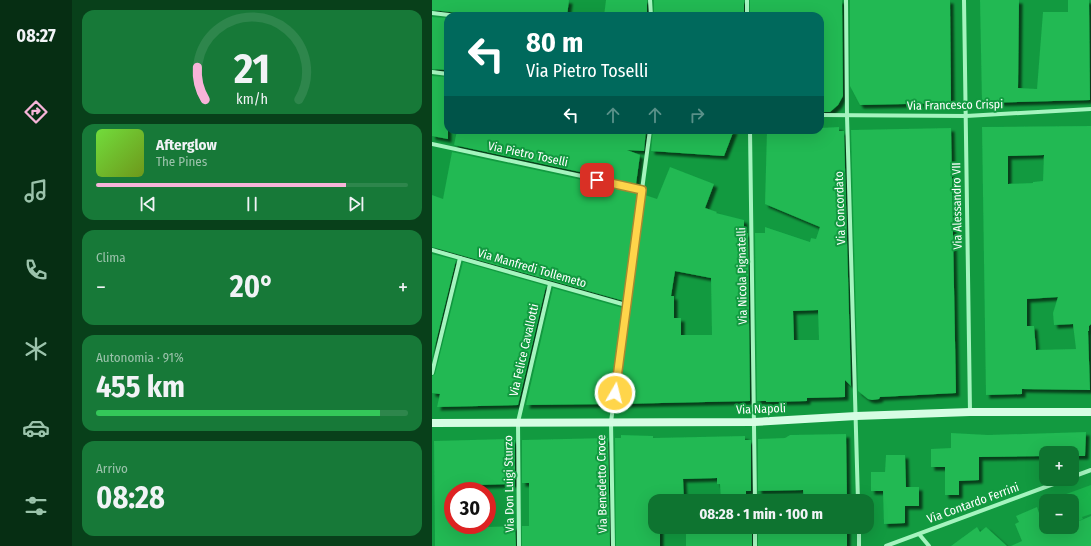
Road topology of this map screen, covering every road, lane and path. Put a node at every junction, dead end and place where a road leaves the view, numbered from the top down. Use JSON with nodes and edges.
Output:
{"nodes":[{"id":1,"x":650,"y":0,"type":"edge"},
{"id":2,"x":746,"y":0,"type":"edge"},
{"id":3,"x":846,"y":0,"type":"edge"},
{"id":4,"x":964,"y":0,"type":"edge"},
{"id":5,"x":651,"y":12,"type":"edge"},
{"id":6,"x":747,"y":12,"type":"edge"},
{"id":7,"x":432,"y":13,"type":"edge"},
{"id":8,"x":444,"y":14,"type":"edge"},
{"id":9,"x":432,"y":72,"type":"edge"},
{"id":10,"x":444,"y":74,"type":"edge"},
{"id":11,"x":1091,"y":109,"type":"edge"},
{"id":12,"x":824,"y":115,"type":"edge"},
{"id":13,"x":847,"y":116,"type":"junction"},
{"id":14,"x":966,"y":116,"type":"junction"},
{"id":15,"x":649,"y":134,"type":"edge"},
{"id":16,"x":750,"y":134,"type":"edge"},
{"id":17,"x":432,"y":144,"type":"edge"},
{"id":18,"x":642,"y":190,"type":"junction"},
{"id":19,"x":432,"y":250,"type":"edge"},
{"id":20,"x":460,"y":258,"type":"junction"},
{"id":21,"x":550,"y":284,"type":"junction"},
{"id":22,"x":626,"y":305,"type":"junction"},
{"id":23,"x":432,"y":372,"type":"edge"},
{"id":24,"x":970,"y":412,"type":"junction"},
{"id":25,"x":1091,"y":412,"type":"edge"},
{"id":26,"x":856,"y":416,"type":"junction"},
{"id":27,"x":518,"y":422,"type":"junction"},
{"id":28,"x":611,"y":422,"type":"junction"},
{"id":29,"x":754,"y":422,"type":"junction"},
{"id":30,"x":432,"y":423,"type":"edge"},
{"id":31,"x":1091,"y":470,"type":"edge"},
{"id":32,"x":1079,"y":474,"type":"edge"},
{"id":33,"x":1047,"y":486,"type":"edge"},
{"id":34,"x":755,"y":494,"type":"edge"},
{"id":35,"x":858,"y":494,"type":"edge"},
{"id":36,"x":755,"y":534,"type":"edge"},
{"id":37,"x":858,"y":534,"type":"edge"},
{"id":38,"x":919,"y":534,"type":"junction"},
{"id":39,"x":519,"y":546,"type":"edge"},
{"id":40,"x":613,"y":546,"type":"edge"},
{"id":41,"x":755,"y":546,"type":"edge"},
{"id":42,"x":859,"y":546,"type":"edge"},
{"id":43,"x":886,"y":546,"type":"edge"},
{"id":44,"x":929,"y":546,"type":"edge"}],
"edges":[{"from":1,"to":5,"type":"street"},
{"from":2,"to":6,"type":"street"},
{"from":3,"to":13,"type":"street","name":"Via Concordato"},
{"from":4,"to":14,"type":"street","name":"Via Alessandro VII"},
{"from":7,"to":8,"type":"street"},
{"from":9,"to":10,"type":"street"},
{"from":11,"to":14,"type":"street","name":"Via Francesco Crispi"},
{"from":12,"to":13,"type":"street","name":"Via Francesco Crispi"},
{"from":13,"to":14,"type":"street","name":"Via Francesco Crispi"},
{"from":13,"to":26,"type":"street","name":"Via Concordato"},
{"from":14,"to":24,"type":"street","name":"Via Alessandro VII"},
{"from":15,"to":18,"type":"street","name":"Via Benedetto Croce"},
{"from":16,"to":29,"type":"street","name":"Via Nicola Pignatelli"},
{"from":17,"to":18,"type":"street","name":"Via Pietro Toselli"},
{"from":18,"to":22,"type":"street","name":"Via Benedetto Croce"},
{"from":19,"to":20,"type":"street","name":"Via Manfredi Tollemeto"},
{"from":20,"to":21,"type":"street","name":"Via Manfredi Tollemeto"},
{"from":20,"to":23,"type":"street"},
{"from":21,"to":22,"type":"street","name":"Via Manfredi Tollemeto"},
{"from":21,"to":27,"type":"street","name":"Via Felice Cavallotti"},
{"from":22,"to":28,"type":"street","name":"Via Benedetto Croce"},
{"from":24,"to":25,"type":"main road","name":"Via Napoli"},
{"from":24,"to":26,"type":"main road","name":"Via Napoli"},
{"from":26,"to":29,"type":"main road","name":"Via Napoli"},
{"from":26,"to":35,"type":"street","name":"Via Concordato"},
{"from":27,"to":28,"type":"main road","name":"Via Napoli"},
{"from":27,"to":30,"type":"main road","name":"Via Napoli"},
{"from":27,"to":39,"type":"street","name":"Via Don Luigi Sturzo"},
{"from":28,"to":29,"type":"main road","name":"Via Napoli"},
{"from":28,"to":40,"type":"street","name":"Via Benedetto Croce"},
{"from":29,"to":34,"type":"street","name":"Via Nicola Pignatelli"},
{"from":31,"to":32,"type":"street"},
{"from":33,"to":38,"type":"street","name":"Via Contardo Ferrini"},
{"from":36,"to":41,"type":"street"},
{"from":37,"to":42,"type":"street"},
{"from":38,"to":43,"type":"street","name":"Via Contardo Ferrini"},
{"from":38,"to":44,"type":"street"}]}
